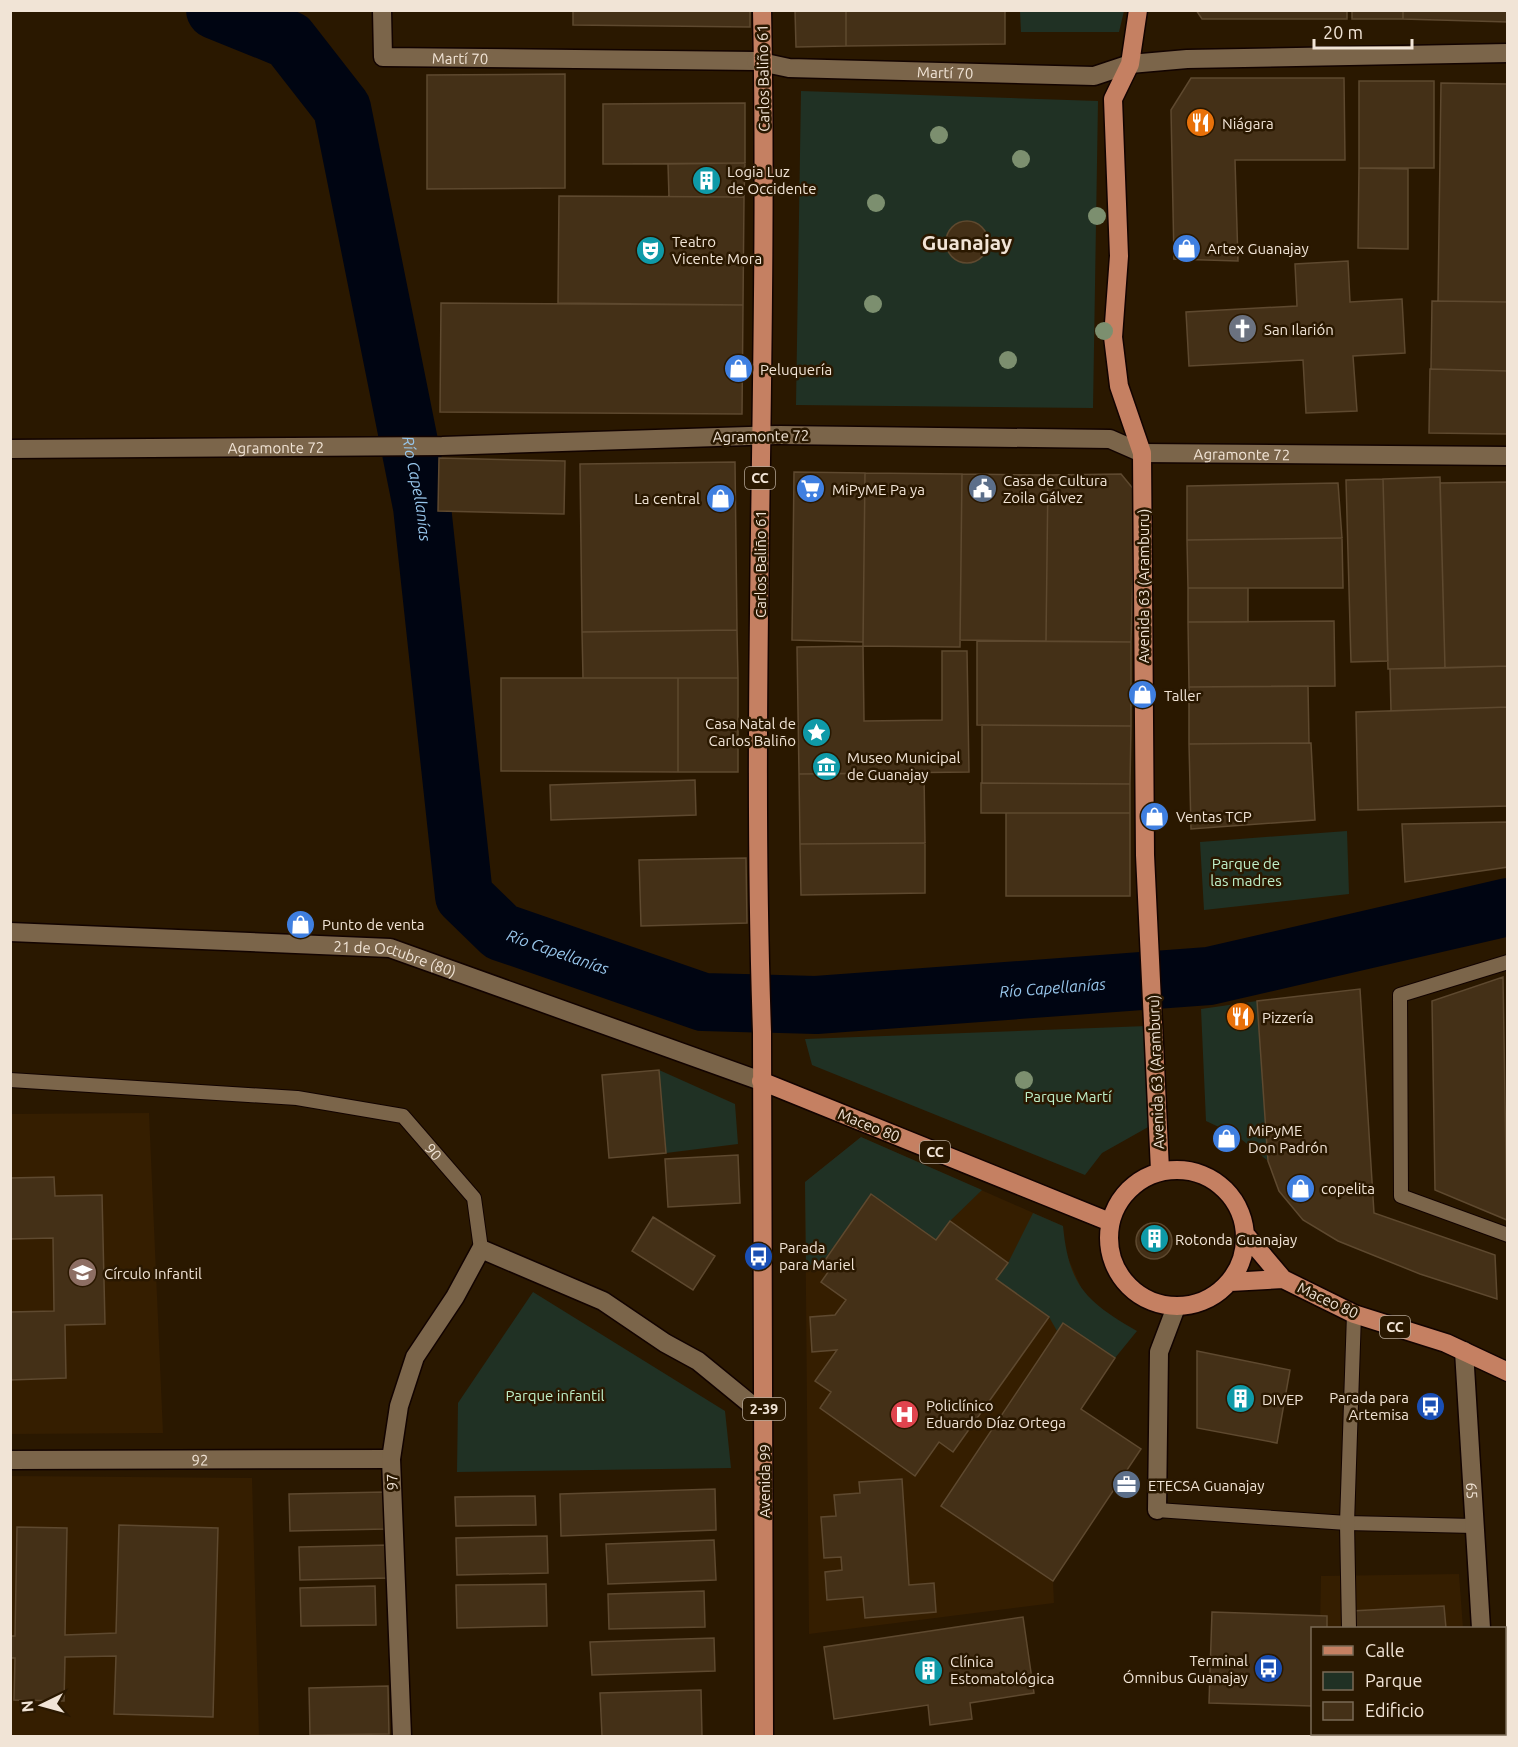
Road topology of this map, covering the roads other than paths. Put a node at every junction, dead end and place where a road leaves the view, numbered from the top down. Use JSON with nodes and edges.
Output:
{"nodes":[{"id":1,"x":382,"y":10,"type":"edge"},
{"id":2,"x":762,"y":10,"type":"edge"},
{"id":3,"x":1138,"y":10,"type":"edge"},
{"id":4,"x":1508,"y":53,"type":"edge"},
{"id":5,"x":760,"y":62,"type":"junction"},
{"id":6,"x":1130,"y":64,"type":"junction"},
{"id":7,"x":1119,"y":386,"type":"junction"},
{"id":8,"x":760,"y":435,"type":"junction"},
{"id":9,"x":1110,"y":439,"type":"junction"},
{"id":10,"x":10,"y":449,"type":"edge"},
{"id":11,"x":1142,"y":453,"type":"junction"},
{"id":12,"x":1508,"y":456,"type":"edge"},
{"id":13,"x":10,"y":932,"type":"edge"},
{"id":14,"x":1508,"y":962,"type":"edge"},
{"id":15,"x":10,"y":1080,"type":"edge"},
{"id":16,"x":761,"y":1081,"type":"junction"},
{"id":17,"x":1160,"y":1170,"type":"junction"},
{"id":18,"x":1110,"y":1222,"type":"junction"},
{"id":19,"x":1245,"y":1234,"type":"junction"},
{"id":20,"x":1508,"y":1235,"type":"edge"},
{"id":21,"x":480,"y":1249,"type":"junction"},
{"id":22,"x":1283,"y":1279,"type":"junction"},
{"id":23,"x":1230,"y":1282,"type":"junction"},
{"id":24,"x":1176,"y":1307,"type":"junction"},
{"id":25,"x":1354,"y":1314,"type":"junction"},
{"id":26,"x":1464,"y":1351,"type":"junction"},
{"id":27,"x":1508,"y":1372,"type":"edge"},
{"id":28,"x":764,"y":1415,"type":"junction"},
{"id":29,"x":391,"y":1459,"type":"junction"},
{"id":30,"x":10,"y":1460,"type":"edge"},
{"id":31,"x":1157,"y":1510,"type":"joint"},
{"id":32,"x":1347,"y":1522,"type":"junction"},
{"id":33,"x":1474,"y":1526,"type":"junction"},
{"id":34,"x":1349,"y":1627,"type":"edge"},
{"id":35,"x":1481,"y":1627,"type":"edge"},
{"id":36,"x":402,"y":1737,"type":"edge"},
{"id":37,"x":764,"y":1737,"type":"edge"}],
"edges":[{"from":1,"to":5,"type":"street","name":"Martí 70"},
{"from":2,"to":5,"type":"main road","name":"Carlos Baliño 61","number":"CC"},
{"from":3,"to":6,"type":"main road","name":"Avenida 63 (Aramburu)"},
{"from":4,"to":6,"type":"street","name":"Martí 70"},
{"from":5,"to":6,"type":"street","name":"Martí 70"},
{"from":5,"to":8,"type":"main road","name":"Carlos Baliño 61","number":"CC"},
{"from":6,"to":7,"type":"main road","name":"Avenida 63 (Aramburu)"},
{"from":7,"to":9,"type":"street"},
{"from":7,"to":11,"type":"main road","name":"Avenida 63 (Aramburu)"},
{"from":8,"to":9,"type":"street","name":"Agramonte 72"},
{"from":8,"to":10,"type":"street","name":"Agramonte 72"},
{"from":8,"to":16,"type":"main road","name":"Carlos Baliño 61","number":"CC"},
{"from":9,"to":11,"type":"street","name":"Agramonte 72"},
{"from":11,"to":12,"type":"street","name":"Agramonte 72"},
{"from":11,"to":17,"type":"main road","name":"Avenida 63 (Aramburu)"},
{"from":13,"to":16,"type":"street","name":"21 de Octubre (80)"},
{"from":14,"to":20,"type":"lane"},
{"from":15,"to":21,"type":"lane","name":"90"},
{"from":16,"to":18,"type":"main road","name":"Maceo 80","number":"CC"},
{"from":16,"to":28,"type":"main road","name":"Avenida 99","number":"2-39"},
{"from":17,"to":18,"type":"main road","number":"CC"},
{"from":17,"to":19,"type":"main road","number":"CC"},
{"from":18,"to":24,"type":"main road","number":"CC"},
{"from":19,"to":22,"type":"main road","name":"Maceo 80","number":"CC"},
{"from":19,"to":23,"type":"main road","number":"CC"},
{"from":21,"to":28,"type":"street"},
{"from":21,"to":29,"type":"street","name":"97"},
{"from":22,"to":23,"type":"main road","name":"Maceo 80","number":"CC"},
{"from":22,"to":25,"type":"main road","name":"Maceo 80","number":"CC"},
{"from":23,"to":24,"type":"main road","number":"CC"},
{"from":24,"to":31,"type":"street"},
{"from":25,"to":26,"type":"main road","name":"Maceo 80","number":"CC"},
{"from":25,"to":32,"type":"lane"},
{"from":26,"to":27,"type":"main road","name":"Maceo 80","number":"CC"},
{"from":26,"to":33,"type":"street","name":"65"},
{"from":28,"to":37,"type":"main road","name":"Avenida 99","number":"2-39"},
{"from":29,"to":30,"type":"street","name":"92"},
{"from":29,"to":36,"type":"street","name":"97"},
{"from":31,"to":32,"type":"lane"},
{"from":32,"to":33,"type":"lane"},
{"from":32,"to":34,"type":"lane"},
{"from":33,"to":35,"type":"street","name":"65"}]}
